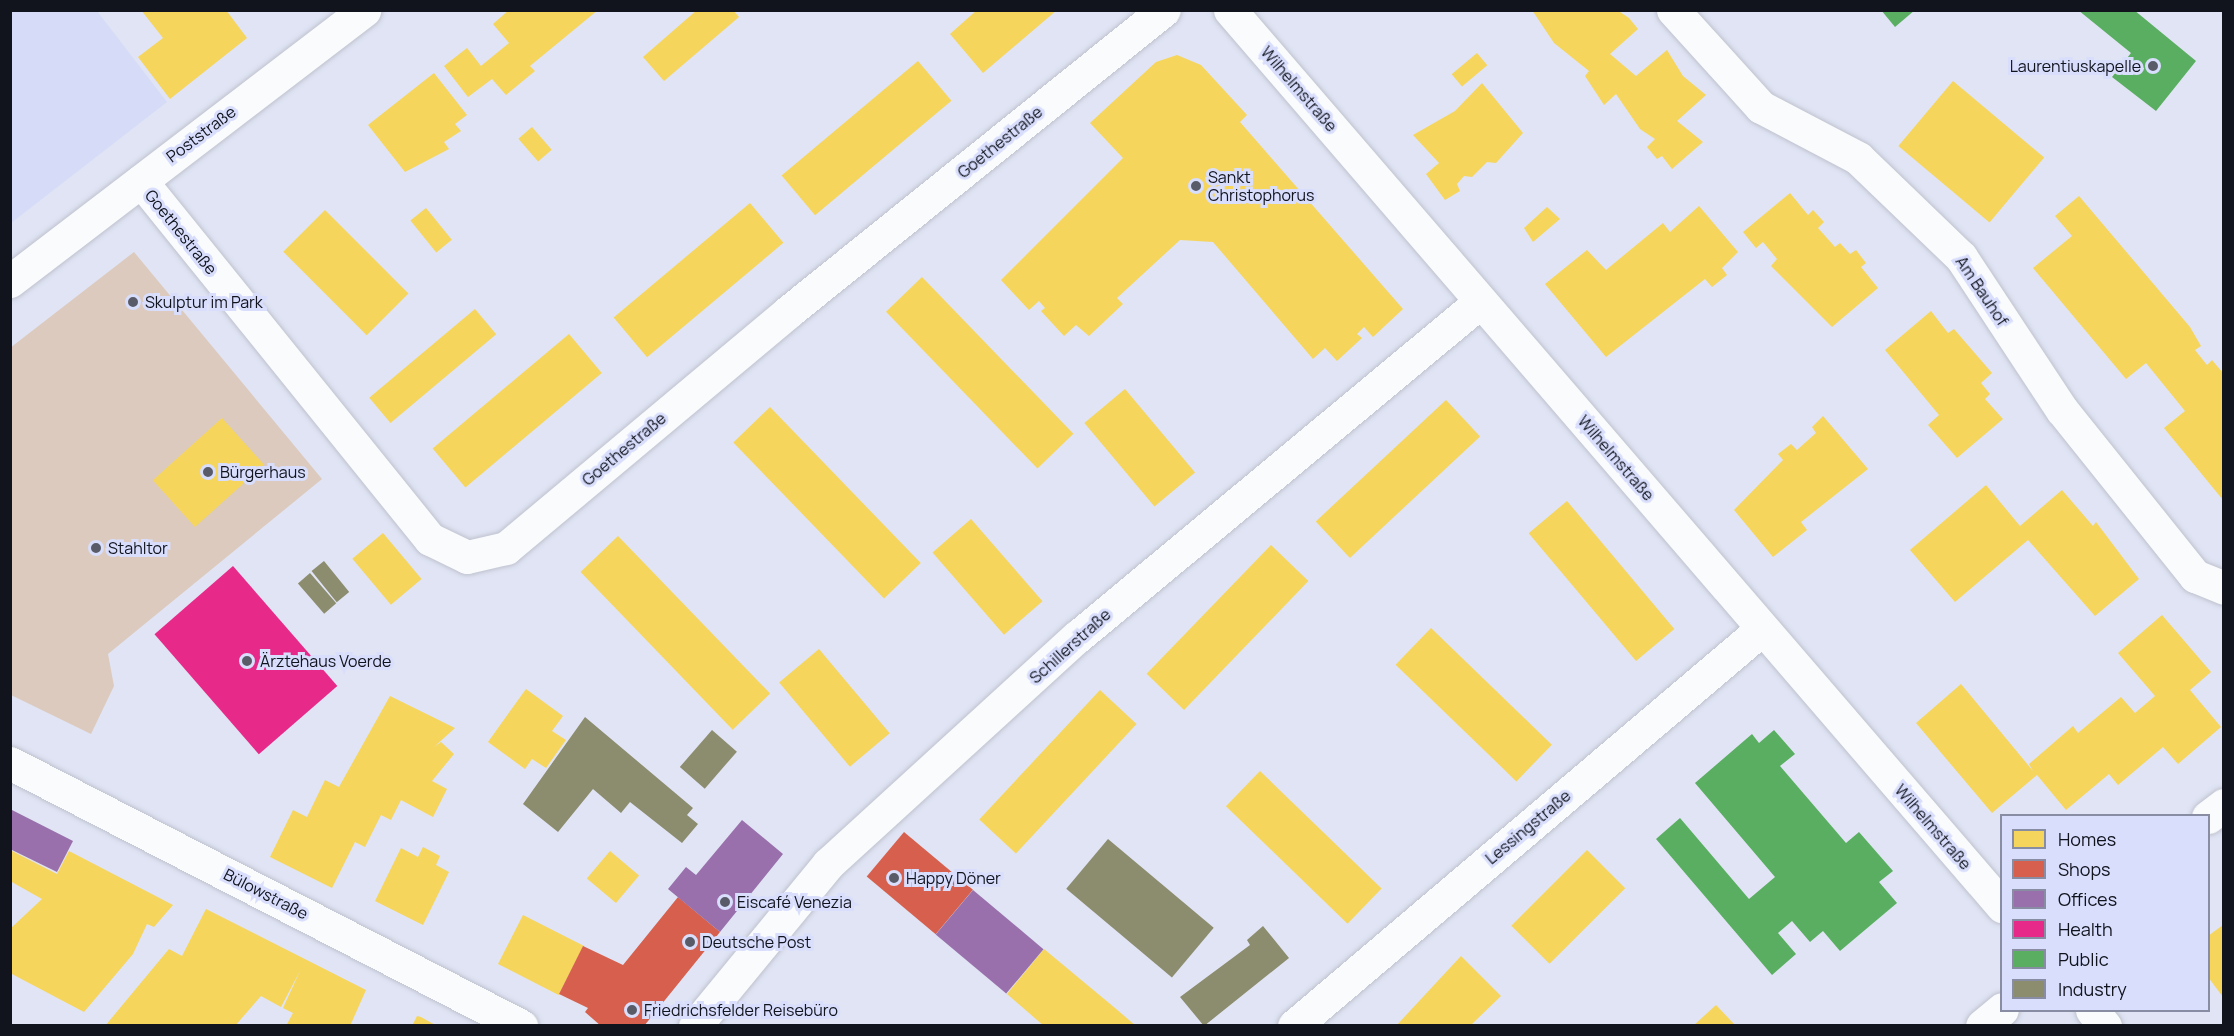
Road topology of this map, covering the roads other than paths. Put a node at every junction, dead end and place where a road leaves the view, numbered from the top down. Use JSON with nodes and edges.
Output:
{"nodes":[{"id":1,"x":364,"y":10,"type":"edge"},
{"id":2,"x":1164,"y":10,"type":"edge"},
{"id":3,"x":1230,"y":10,"type":"edge"},
{"id":4,"x":1673,"y":10,"type":"edge"},
{"id":5,"x":141,"y":181,"type":"junction"},
{"id":6,"x":10,"y":281,"type":"edge"},
{"id":7,"x":1480,"y":302,"type":"junction"},
{"id":8,"x":2223,"y":588,"type":"edge"},
{"id":9,"x":1762,"y":629,"type":"junction"},
{"id":10,"x":10,"y":763,"type":"edge"},
{"id":11,"x":2223,"y":805,"type":"edge"},
{"id":12,"x":2210,"y":815,"type":"edge"},
{"id":13,"x":2000,"y":905,"type":"edge"},
{"id":14,"x":2000,"y":1010,"type":"edge"},
{"id":15,"x":2093,"y":1012,"type":"edge"},
{"id":16,"x":521,"y":1026,"type":"edge"},
{"id":17,"x":695,"y":1026,"type":"edge"},
{"id":18,"x":1294,"y":1026,"type":"edge"},
{"id":19,"x":1982,"y":1026,"type":"edge"},
{"id":20,"x":2105,"y":1026,"type":"edge"}],
"edges":[{"from":1,"to":5,"type":"street","name":"Poststraße"},
{"from":2,"to":5,"type":"street","name":"Goethestraße"},
{"from":3,"to":7,"type":"street","name":"Wilhelmstraße"},
{"from":4,"to":8,"type":"street","name":"Am Bauhof"},
{"from":5,"to":6,"type":"street","name":"Poststraße"},
{"from":7,"to":9,"type":"street","name":"Wilhelmstraße"},
{"from":7,"to":17,"type":"street","name":"Schillerstraße"},
{"from":9,"to":13,"type":"street","name":"Wilhelmstraße"},
{"from":9,"to":18,"type":"street","name":"Lessingstraße"},
{"from":10,"to":16,"type":"street","name":"Bülowstraße"},
{"from":11,"to":12,"type":"street"},
{"from":14,"to":19,"type":"street"},
{"from":15,"to":20,"type":"street"}]}
